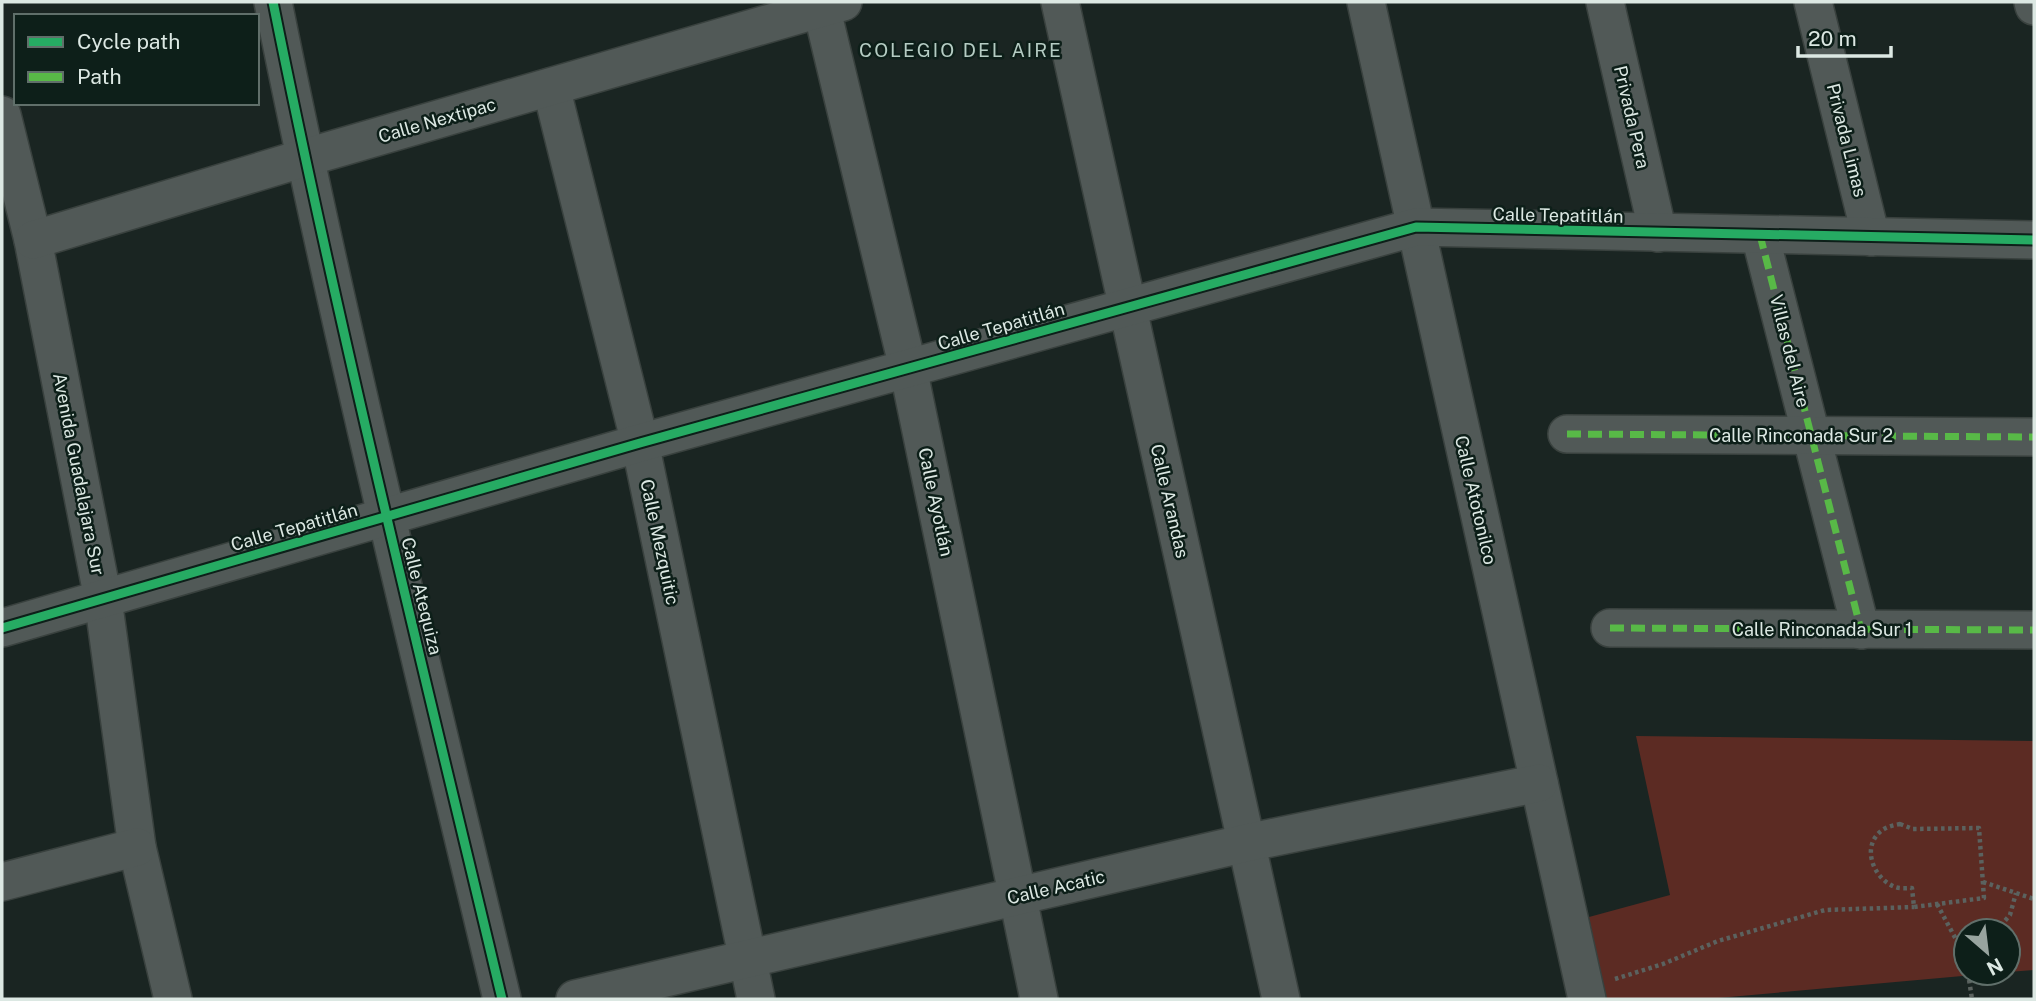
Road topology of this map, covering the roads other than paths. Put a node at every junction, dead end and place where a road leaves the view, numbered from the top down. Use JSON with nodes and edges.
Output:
{"nodes":[{"id":1,"x":273,"y":2,"type":"edge"},
{"id":2,"x":1060,"y":2,"type":"edge"},
{"id":3,"x":1366,"y":2,"type":"edge"},
{"id":4,"x":1605,"y":2,"type":"edge"},
{"id":5,"x":1813,"y":2,"type":"edge"},
{"id":6,"x":828,"y":4,"type":"edge"},
{"id":7,"x":551,"y":87,"type":"junction"},
{"id":8,"x":2,"y":115,"type":"edge"},
{"id":9,"x":304,"y":158,"type":"junction"},
{"id":10,"x":1416,"y":227,"type":"junction"},
{"id":11,"x":1658,"y":233,"type":"junction"},
{"id":12,"x":1760,"y":235,"type":"junction"},
{"id":13,"x":1871,"y":237,"type":"junction"},
{"id":14,"x":33,"y":240,"type":"junction"},
{"id":15,"x":2034,"y":240,"type":"edge"},
{"id":16,"x":1127,"y":307,"type":"junction"},
{"id":17,"x":908,"y":368,"type":"junction"},
{"id":18,"x":1567,"y":434,"type":"dead end"},
{"id":19,"x":1811,"y":436,"type":"junction"},
{"id":20,"x":2034,"y":437,"type":"edge"},
{"id":21,"x":640,"y":443,"type":"junction"},
{"id":22,"x":386,"y":516,"type":"junction"},
{"id":23,"x":103,"y":599,"type":"junction"},
{"id":24,"x":2,"y":628,"type":"edge"},
{"id":25,"x":1610,"y":628,"type":"dead end"},
{"id":26,"x":1861,"y":630,"type":"junction"},
{"id":27,"x":2034,"y":630,"type":"edge"},
{"id":28,"x":1539,"y":783,"type":"junction"},
{"id":29,"x":1246,"y":843,"type":"junction"},
{"id":30,"x":137,"y":847,"type":"junction"},
{"id":31,"x":2,"y":882,"type":"edge"},
{"id":32,"x":1017,"y":897,"type":"junction"},
{"id":33,"x":747,"y":960,"type":"junction"},
{"id":34,"x":1585,"y":992,"type":"edge"},
{"id":35,"x":173,"y":999,"type":"edge"},
{"id":36,"x":502,"y":999,"type":"edge"},
{"id":37,"x":575,"y":999,"type":"edge"},
{"id":38,"x":755,"y":999,"type":"edge"},
{"id":39,"x":1039,"y":999,"type":"edge"},
{"id":40,"x":1281,"y":999,"type":"edge"}],
"edges":[{"from":1,"to":9,"type":"street","name":"Calle Atequiza"},
{"from":2,"to":16,"type":"street","name":"Calle Arandas"},
{"from":3,"to":10,"type":"street","name":"Calle Atotonilco"},
{"from":4,"to":11,"type":"street","name":"Privada Pera"},
{"from":5,"to":13,"type":"street","name":"Privada Limas"},
{"from":6,"to":7,"type":"street","name":"Calle Nextipac"},
{"from":6,"to":17,"type":"street","name":"Calle Ayotlán"},
{"from":7,"to":9,"type":"street","name":"Calle Nextipac"},
{"from":7,"to":21,"type":"street","name":"Calle Mezquitic"},
{"from":8,"to":14,"type":"street","name":"Avenida Guadalajara Sur"},
{"from":9,"to":14,"type":"street","name":"Calle Nextipac"},
{"from":9,"to":22,"type":"street","name":"Calle Atequiza"},
{"from":10,"to":11,"type":"street","name":"Calle Tepatitlán"},
{"from":10,"to":16,"type":"street","name":"Calle Tepatitlán"},
{"from":10,"to":28,"type":"street","name":"Calle Atotonilco"},
{"from":11,"to":12,"type":"street","name":"Calle Tepatitlán"},
{"from":12,"to":13,"type":"street","name":"Calle Tepatitlán"},
{"from":12,"to":19,"type":"street","name":"Villas del Aire"},
{"from":13,"to":15,"type":"street","name":"Calle Tepatitlán"},
{"from":14,"to":23,"type":"street","name":"Avenida Guadalajara Sur"},
{"from":16,"to":17,"type":"street","name":"Calle Tepatitlán"},
{"from":16,"to":29,"type":"street","name":"Calle Arandas"},
{"from":17,"to":21,"type":"street","name":"Calle Tepatitlán"},
{"from":17,"to":32,"type":"street","name":"Calle Ayotlán"},
{"from":18,"to":19,"type":"street","name":"Calle Rinconada Sur 2"},
{"from":19,"to":20,"type":"street","name":"Calle Rinconada Sur 2"},
{"from":19,"to":26,"type":"street","name":"Villas del Aire"},
{"from":21,"to":22,"type":"street","name":"Calle Tepatitlán"},
{"from":21,"to":33,"type":"street","name":"Calle Mezquitic"},
{"from":22,"to":23,"type":"street","name":"Calle Tepatitlán"},
{"from":22,"to":36,"type":"street","name":"Calle Atequiza"},
{"from":23,"to":24,"type":"street","name":"Calle Tepatitlán"},
{"from":23,"to":30,"type":"street","name":"Avenida Guadalajara Sur"},
{"from":25,"to":26,"type":"street","name":"Calle Rinconada Sur 1"},
{"from":26,"to":27,"type":"street","name":"Calle Rinconada Sur 1"},
{"from":28,"to":29,"type":"street","name":"Calle Acatic"},
{"from":28,"to":34,"type":"street","name":"Calle Atotonilco"},
{"from":29,"to":32,"type":"street","name":"Calle Acatic"},
{"from":29,"to":40,"type":"street","name":"Calle Arandas"},
{"from":30,"to":31,"type":"street"},
{"from":30,"to":35,"type":"street","name":"Avenida Guadalajara Sur"},
{"from":32,"to":33,"type":"street","name":"Calle Acatic"},
{"from":32,"to":39,"type":"street","name":"Calle Ayotlán"},
{"from":33,"to":37,"type":"street","name":"Calle Acatic"},
{"from":33,"to":38,"type":"street","name":"Calle Mezquitic"}]}
